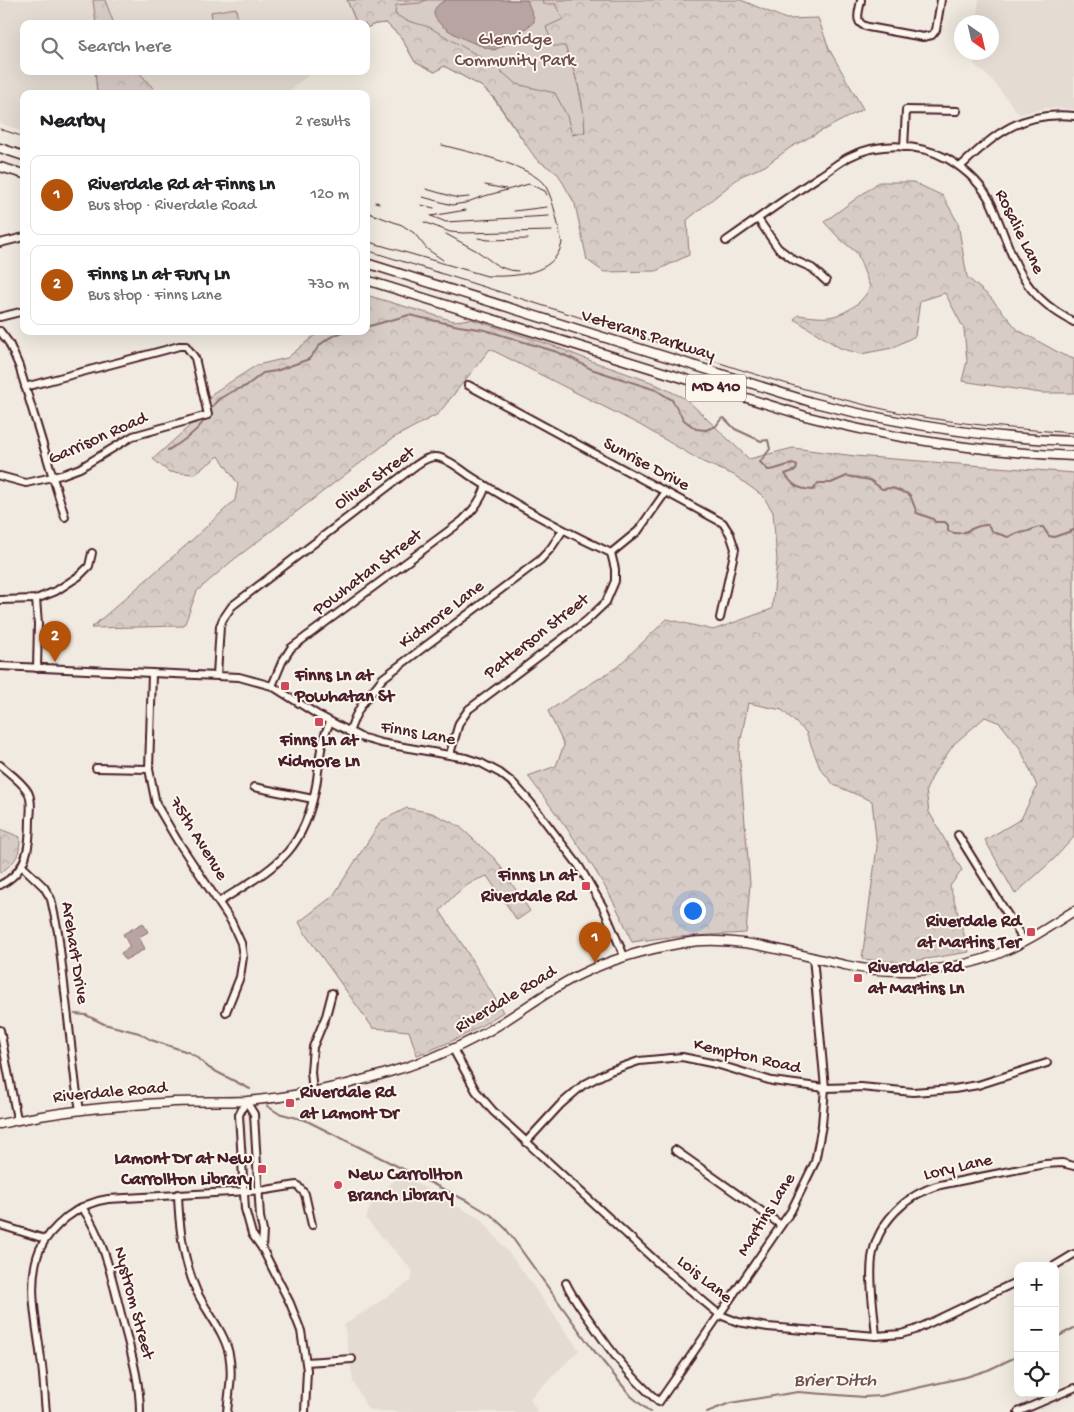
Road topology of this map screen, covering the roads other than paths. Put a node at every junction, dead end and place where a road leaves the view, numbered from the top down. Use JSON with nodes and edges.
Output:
{"nodes":[{"id":1,"x":861,"y":0,"type":"edge"},
{"id":2,"x":941,"y":0,"type":"edge"},
{"id":3,"x":957,"y":111,"type":"dead end"},
{"id":4,"x":1074,"y":116,"type":"edge"},
{"id":5,"x":904,"y":147,"type":"junction"},
{"id":6,"x":0,"y":148,"type":"edge"},
{"id":7,"x":20,"y":155,"type":"edge"},
{"id":8,"x":961,"y":166,"type":"junction"},
{"id":9,"x":0,"y":167,"type":"edge"},
{"id":10,"x":20,"y":173,"type":"edge"},
{"id":11,"x":758,"y":219,"type":"junction"},
{"id":12,"x":20,"y":237,"type":"edge"},
{"id":13,"x":726,"y":241,"type":"dead end"},
{"id":14,"x":0,"y":243,"type":"edge"},
{"id":15,"x":370,"y":265,"type":"edge"},
{"id":16,"x":370,"y":281,"type":"edge"},
{"id":17,"x":826,"y":281,"type":"dead end"},
{"id":18,"x":20,"y":311,"type":"edge"},
{"id":19,"x":0,"y":317,"type":"edge"},
{"id":20,"x":1074,"y":322,"type":"edge"},
{"id":21,"x":0,"y":331,"type":"edge"},
{"id":22,"x":468,"y":385,"type":"dead end"},
{"id":23,"x":25,"y":387,"type":"junction"},
{"id":24,"x":1074,"y":441,"type":"edge"},
{"id":25,"x":1074,"y":456,"type":"edge"},
{"id":26,"x":0,"y":476,"type":"edge"},
{"id":27,"x":52,"y":477,"type":"junction"},
{"id":28,"x":486,"y":486,"type":"junction"},
{"id":29,"x":665,"y":492,"type":"junction"},
{"id":30,"x":65,"y":516,"type":"dead end"},
{"id":31,"x":563,"y":530,"type":"junction"},
{"id":32,"x":92,"y":553,"type":"dead end"},
{"id":33,"x":611,"y":554,"type":"junction"},
{"id":34,"x":36,"y":599,"type":"junction"},
{"id":35,"x":0,"y":600,"type":"edge"},
{"id":36,"x":720,"y":618,"type":"dead end"},
{"id":37,"x":0,"y":666,"type":"edge"},
{"id":38,"x":38,"y":668,"type":"junction"},
{"id":39,"x":152,"y":674,"type":"junction"},
{"id":40,"x":217,"y":676,"type":"junction"},
{"id":41,"x":272,"y":686,"type":"junction"},
{"id":42,"x":330,"y":722,"type":"junction"},
{"id":43,"x":349,"y":732,"type":"junction"},
{"id":44,"x":450,"y":754,"type":"junction"},
{"id":45,"x":0,"y":765,"type":"edge"},
{"id":46,"x":96,"y":768,"type":"dead end"},
{"id":47,"x":148,"y":769,"type":"junction"},
{"id":48,"x":254,"y":787,"type":"dead end"},
{"id":49,"x":313,"y":799,"type":"junction"},
{"id":50,"x":958,"y":835,"type":"dead end"},
{"id":51,"x":22,"y":866,"type":"junction"},
{"id":52,"x":0,"y":884,"type":"edge"},
{"id":53,"x":219,"y":902,"type":"junction"},
{"id":54,"x":1074,"y":911,"type":"edge"},
{"id":55,"x":1024,"y":941,"type":"junction"},
{"id":56,"x":624,"y":956,"type":"junction"},
{"id":57,"x":813,"y":957,"type":"junction"},
{"id":58,"x":332,"y":993,"type":"dead end"},
{"id":59,"x":226,"y":1012,"type":"dead end"},
{"id":60,"x":0,"y":1030,"type":"edge"},
{"id":61,"x":452,"y":1049,"type":"junction"},
{"id":62,"x":1047,"y":1062,"type":"dead end"},
{"id":63,"x":825,"y":1088,"type":"junction"},
{"id":64,"x":313,"y":1092,"type":"junction"},
{"id":65,"x":246,"y":1101,"type":"junction"},
{"id":66,"x":80,"y":1110,"type":"junction"},
{"id":67,"x":17,"y":1119,"type":"junction"},
{"id":68,"x":0,"y":1124,"type":"edge"},
{"id":69,"x":526,"y":1142,"type":"junction"},
{"id":70,"x":675,"y":1150,"type":"dead end"},
{"id":71,"x":1074,"y":1166,"type":"edge"},
{"id":72,"x":259,"y":1190,"type":"junction"},
{"id":73,"x":244,"y":1191,"type":"junction"},
{"id":74,"x":178,"y":1194,"type":"junction"},
{"id":75,"x":82,"y":1207,"type":"junction"},
{"id":76,"x":0,"y":1225,"type":"edge"},
{"id":77,"x":781,"y":1225,"type":"junction"},
{"id":78,"x":312,"y":1226,"type":"dead end"},
{"id":79,"x":45,"y":1239,"type":"junction"},
{"id":80,"x":262,"y":1248,"type":"junction"},
{"id":81,"x":1074,"y":1254,"type":"edge"},
{"id":82,"x":1059,"y":1263,"type":"edge"},
{"id":83,"x":566,"y":1283,"type":"dead end"},
{"id":84,"x":1014,"y":1284,"type":"edge"},
{"id":85,"x":720,"y":1315,"type":"junction"},
{"id":86,"x":876,"y":1336,"type":"junction"},
{"id":87,"x":352,"y":1359,"type":"dead end"},
{"id":88,"x":306,"y":1362,"type":"junction"},
{"id":89,"x":1074,"y":1388,"type":"edge"},
{"id":90,"x":46,"y":1412,"type":"edge"},
{"id":91,"x":140,"y":1412,"type":"edge"},
{"id":92,"x":227,"y":1412,"type":"edge"},
{"id":93,"x":305,"y":1412,"type":"edge"},
{"id":94,"x":1018,"y":1412,"type":"edge"}],
"edges":[{"from":1,"to":2,"type":"street"},
{"from":3,"to":5,"type":"street"},
{"from":4,"to":8,"type":"street"},
{"from":5,"to":8,"type":"street","name":"Rosalie Lane"},
{"from":5,"to":11,"type":"street","name":"Rosalie Lane"},
{"from":6,"to":7,"type":"main road"},
{"from":8,"to":20,"type":"street","name":"Rosalie Lane"},
{"from":9,"to":10,"type":"main road"},
{"from":11,"to":13,"type":"street","name":"Rosalie Lane"},
{"from":11,"to":17,"type":"street"},
{"from":12,"to":14,"type":"street"},
{"from":15,"to":24,"type":"main road","name":"Veterans Parkway","number":"MD 410"},
{"from":16,"to":25,"type":"main road","name":"Veterans Parkway","number":"MD 410"},
{"from":18,"to":19,"type":"street"},
{"from":21,"to":23,"type":"street"},
{"from":22,"to":29,"type":"street","name":"Sunrise Drive"},
{"from":23,"to":27,"type":"street"},
{"from":23,"to":27,"type":"street","name":"Garrison Road"},
{"from":26,"to":27,"type":"street","name":"Garrison Road"},
{"from":27,"to":30,"type":"street"},
{"from":28,"to":31,"type":"street","name":"Oliver Street"},
{"from":28,"to":40,"type":"street","name":"Oliver Street"},
{"from":28,"to":41,"type":"street","name":"Powhatan Street"},
{"from":29,"to":33,"type":"street"},
{"from":29,"to":36,"type":"street","name":"Sunrise Drive"},
{"from":31,"to":33,"type":"street","name":"Oliver Street"},
{"from":31,"to":43,"type":"street","name":"Kidmore Lane"},
{"from":32,"to":34,"type":"street"},
{"from":33,"to":44,"type":"street","name":"Patterson Street"},
{"from":34,"to":35,"type":"street"},
{"from":34,"to":38,"type":"street"},
{"from":37,"to":38,"type":"street","name":"Finns Lane"},
{"from":38,"to":39,"type":"street","name":"Finns Lane"},
{"from":39,"to":40,"type":"street","name":"Finns Lane"},
{"from":39,"to":47,"type":"street","name":"75th Avenue"},
{"from":40,"to":41,"type":"street","name":"Finns Lane"},
{"from":41,"to":42,"type":"street","name":"Finns Lane"},
{"from":42,"to":43,"type":"street","name":"Finns Lane"},
{"from":42,"to":49,"type":"street"},
{"from":43,"to":44,"type":"street","name":"Finns Lane"},
{"from":44,"to":56,"type":"street","name":"Finns Lane"},
{"from":45,"to":51,"type":"street"},
{"from":46,"to":47,"type":"street"},
{"from":47,"to":53,"type":"street","name":"75th Avenue"},
{"from":48,"to":49,"type":"street"},
{"from":49,"to":53,"type":"street"},
{"from":50,"to":55,"type":"street"},
{"from":51,"to":52,"type":"street"},
{"from":51,"to":66,"type":"street","name":"Arehart Drive"},
{"from":53,"to":59,"type":"street","name":"75th Avenue"},
{"from":54,"to":55,"type":"main road","name":"Riverdale Road"},
{"from":55,"to":57,"type":"main road","name":"Riverdale Road"},
{"from":56,"to":57,"type":"main road","name":"Riverdale Road"},
{"from":56,"to":61,"type":"main road","name":"Riverdale Road"},
{"from":57,"to":63,"type":"street","name":"Martins Lane"},
{"from":58,"to":64,"type":"street"},
{"from":60,"to":67,"type":"street"},
{"from":61,"to":64,"type":"main road","name":"Riverdale Road"},
{"from":61,"to":69,"type":"street","name":"Lois Lane"},
{"from":62,"to":63,"type":"street","name":"Kempton Road"},
{"from":63,"to":69,"type":"street","name":"Kempton Road"},
{"from":63,"to":77,"type":"street","name":"Martins Lane"},
{"from":64,"to":65,"type":"main road","name":"Riverdale Road"},
{"from":65,"to":66,"type":"main road","name":"Riverdale Road"},
{"from":65,"to":72,"type":"street"},
{"from":65,"to":73,"type":"street"},
{"from":66,"to":67,"type":"main road","name":"Riverdale Road"},
{"from":67,"to":68,"type":"main road","name":"Riverdale Road"},
{"from":69,"to":85,"type":"street","name":"Lois Lane"},
{"from":70,"to":77,"type":"street"},
{"from":71,"to":86,"type":"street","name":"Lory Lane"},
{"from":72,"to":73,"type":"street"},
{"from":72,"to":78,"type":"street"},
{"from":72,"to":80,"type":"street"},
{"from":73,"to":74,"type":"street"},
{"from":73,"to":80,"type":"street"},
{"from":74,"to":75,"type":"street"},
{"from":74,"to":92,"type":"street"},
{"from":75,"to":79,"type":"street"},
{"from":75,"to":91,"type":"street","name":"Nystrom Street"},
{"from":76,"to":79,"type":"street"},
{"from":77,"to":85,"type":"street","name":"Martins Lane"},
{"from":79,"to":90,"type":"street"},
{"from":80,"to":88,"type":"street"},
{"from":81,"to":82,"type":"street"},
{"from":83,"to":85,"type":"street","name":"Martins Lane"},
{"from":84,"to":86,"type":"street","name":"Lois Lane"},
{"from":85,"to":86,"type":"street","name":"Lois Lane"},
{"from":87,"to":88,"type":"street"},
{"from":88,"to":93,"type":"street"},
{"from":89,"to":94,"type":"street"}]}
